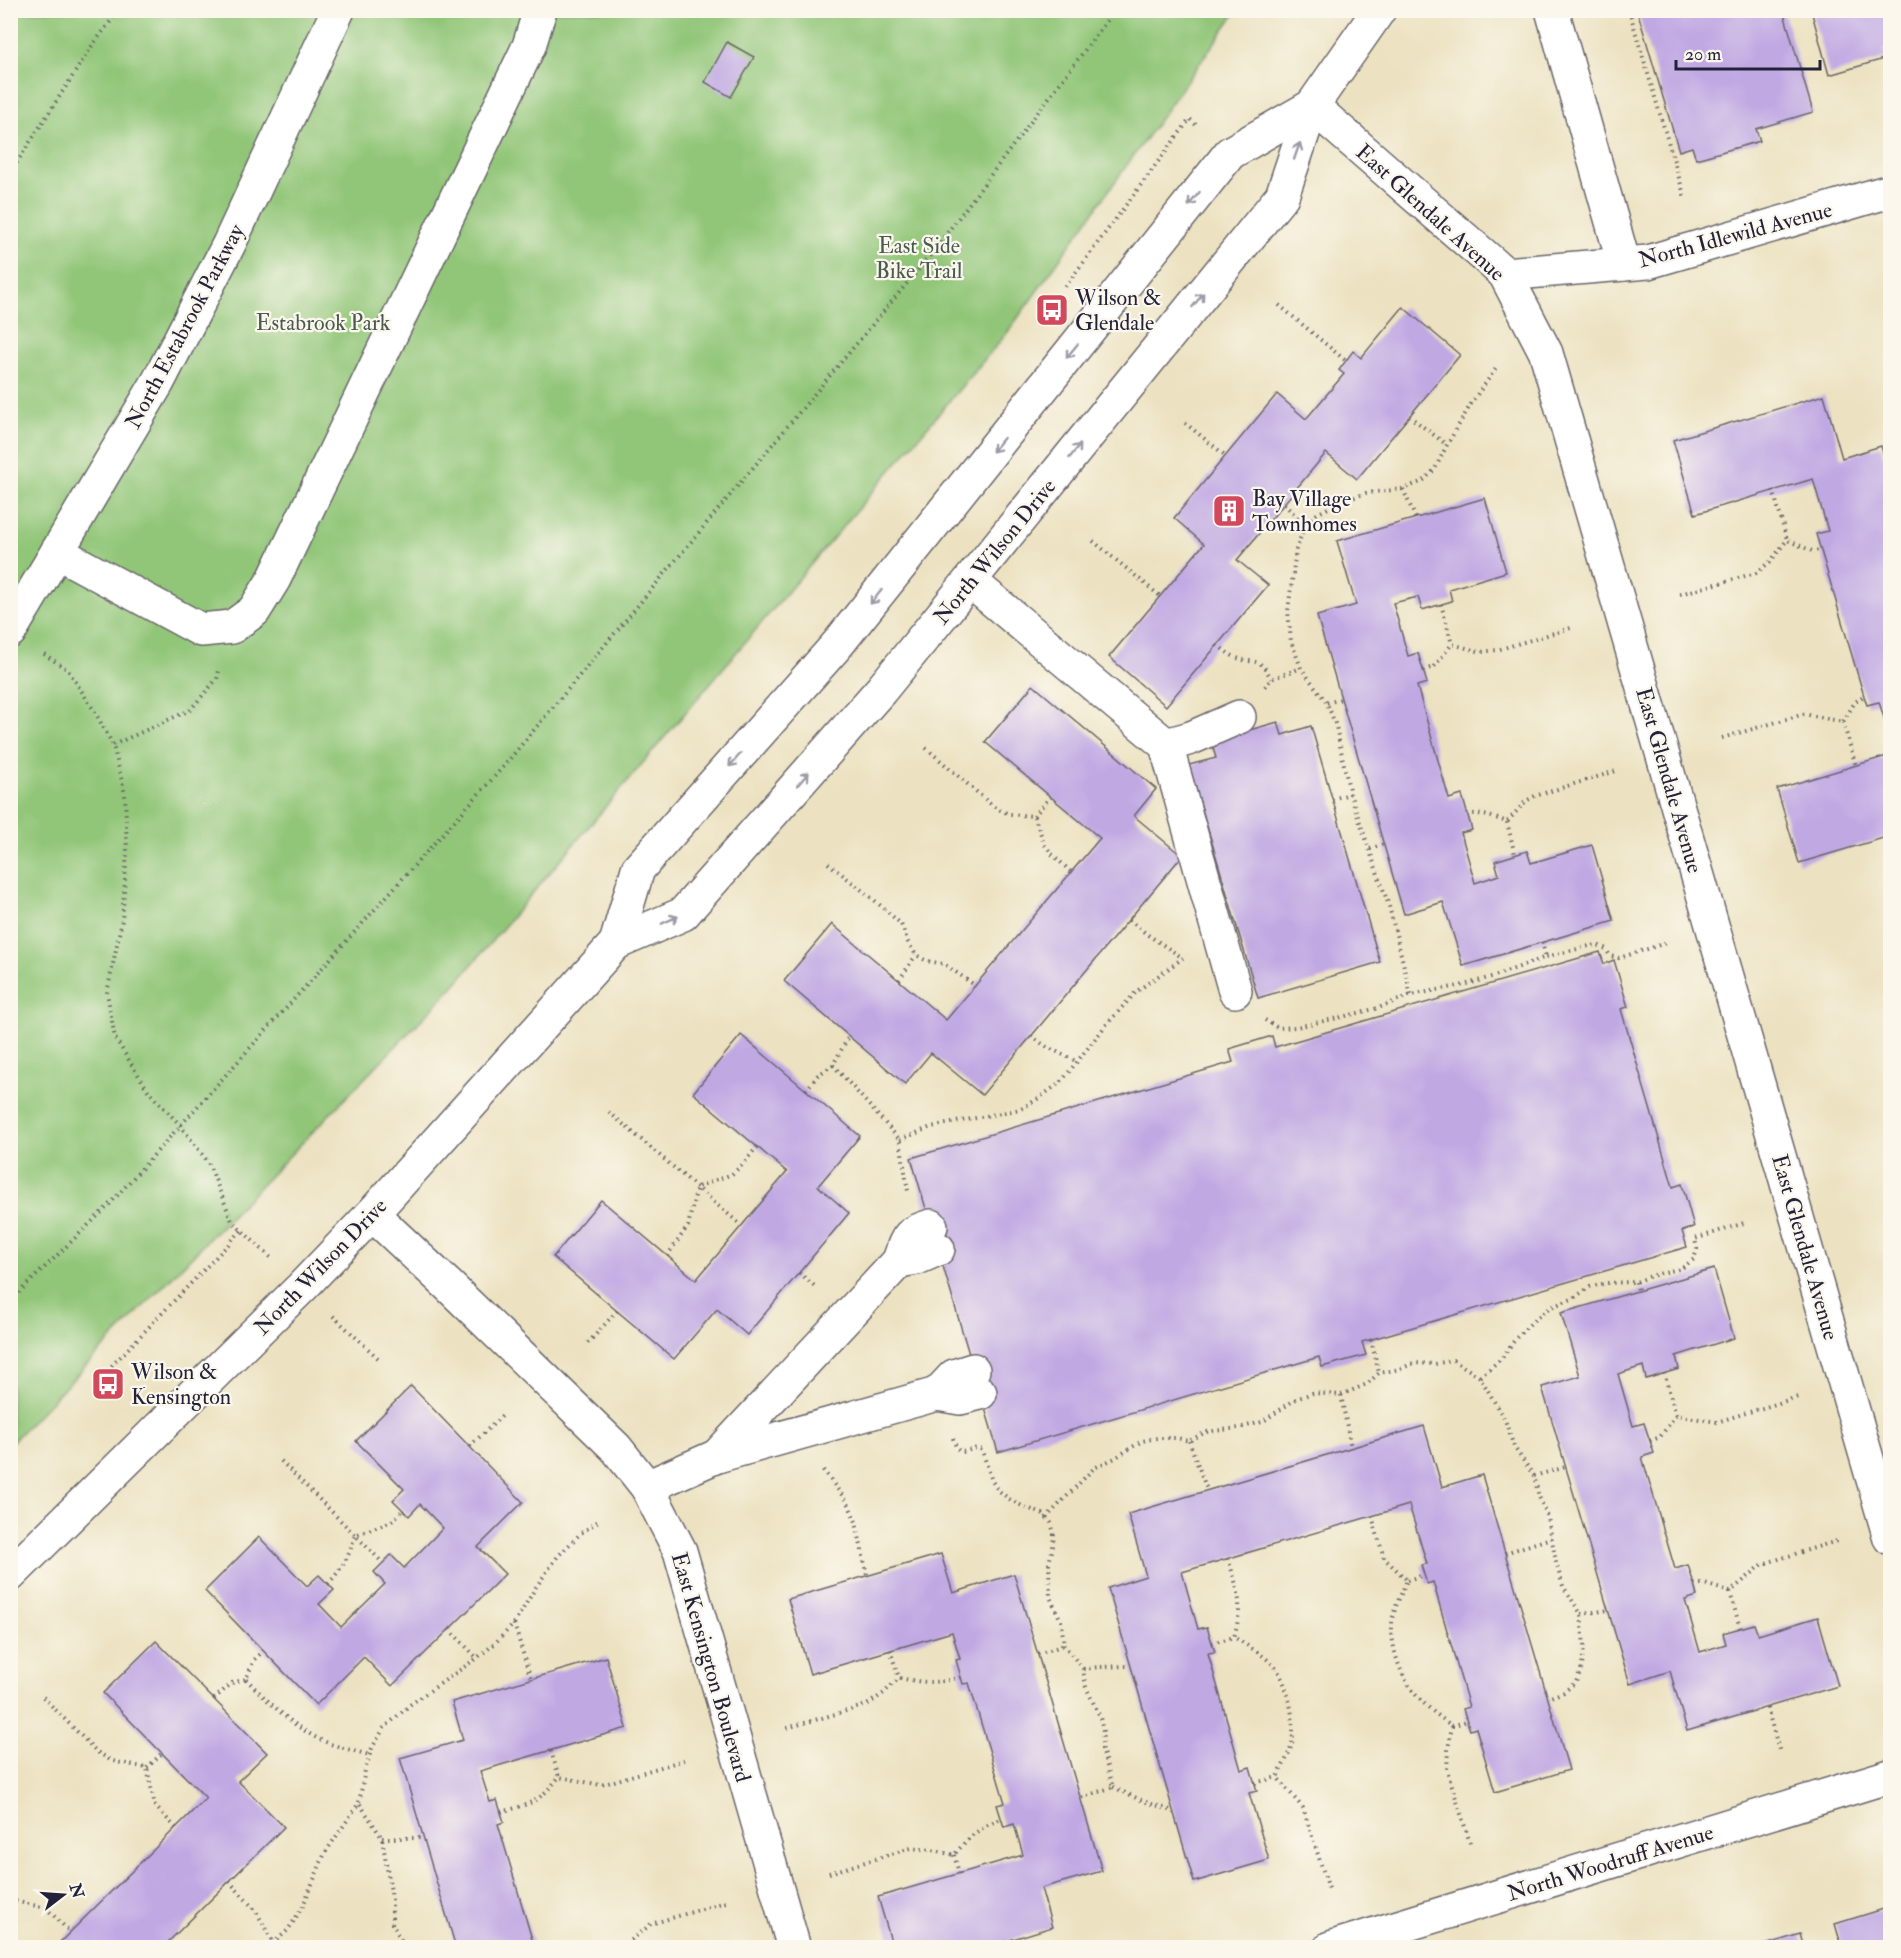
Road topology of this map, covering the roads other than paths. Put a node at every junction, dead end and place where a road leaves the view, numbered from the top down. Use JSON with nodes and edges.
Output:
{"nodes":[{"id":1,"x":338,"y":10,"type":"edge"},
{"id":2,"x":540,"y":10,"type":"edge"},
{"id":3,"x":1379,"y":10,"type":"edge"},
{"id":4,"x":1552,"y":10,"type":"edge"},
{"id":5,"x":1312,"y":106,"type":"junction"},
{"id":6,"x":1890,"y":190,"type":"edge"},
{"id":7,"x":1624,"y":264,"type":"junction"},
{"id":8,"x":1505,"y":274,"type":"junction"},
{"id":9,"x":57,"y":552,"type":"junction"},
{"id":10,"x":970,"y":581,"type":"junction"},
{"id":11,"x":10,"y":631,"type":"edge"},
{"id":12,"x":1239,"y":717,"type":"dead end"},
{"id":13,"x":1166,"y":745,"type":"junction"},
{"id":14,"x":616,"y":943,"type":"junction"},
{"id":15,"x":1235,"y":991,"type":"dead end"},
{"id":16,"x":372,"y":1214,"type":"junction"},
{"id":17,"x":929,"y":1235,"type":"road end"},
{"id":18,"x":977,"y":1381,"type":"dead end"},
{"id":19,"x":717,"y":1456,"type":"junction"},
{"id":20,"x":647,"y":1487,"type":"junction"},
{"id":21,"x":1890,"y":1538,"type":"edge"},
{"id":22,"x":10,"y":1575,"type":"edge"},
{"id":23,"x":1890,"y":1776,"type":"edge"},
{"id":24,"x":794,"y":1947,"type":"edge"},
{"id":25,"x":1330,"y":1947,"type":"edge"}],
"edges":[{"from":1,"to":9,"type":"street","name":"North Estabrook Parkway"},
{"from":2,"to":9,"type":"street"},
{"from":3,"to":5,"type":"street","name":"North Wilson Drive"},
{"from":4,"to":7,"type":"street"},
{"from":5,"to":8,"type":"street","name":"East Glendale Avenue"},
{"from":10,"to":5,"type":"street","name":"North Wilson Drive","one_way":true},
{"from":5,"to":14,"type":"street","name":"North Wilson Drive","one_way":true},
{"from":6,"to":7,"type":"street","name":"North Idlewild Avenue"},
{"from":7,"to":8,"type":"street","name":"North Idlewild Avenue"},
{"from":8,"to":21,"type":"street","name":"East Glendale Avenue"},
{"from":9,"to":11,"type":"street","name":"North Estabrook Parkway"},
{"from":10,"to":13,"type":"street"},
{"from":14,"to":10,"type":"street","name":"North Wilson Drive","one_way":true},
{"from":12,"to":13,"type":"street"},
{"from":13,"to":15,"type":"street"},
{"from":14,"to":16,"type":"street","name":"North Wilson Drive"},
{"from":16,"to":20,"type":"street","name":"East Kensington Boulevard"},
{"from":16,"to":22,"type":"street","name":"North Wilson Drive"},
{"from":17,"to":19,"type":"street"},
{"from":18,"to":19,"type":"street"},
{"from":19,"to":20,"type":"street"},
{"from":20,"to":24,"type":"street","name":"East Kensington Boulevard"},
{"from":23,"to":25,"type":"street","name":"North Woodruff Avenue"}]}
